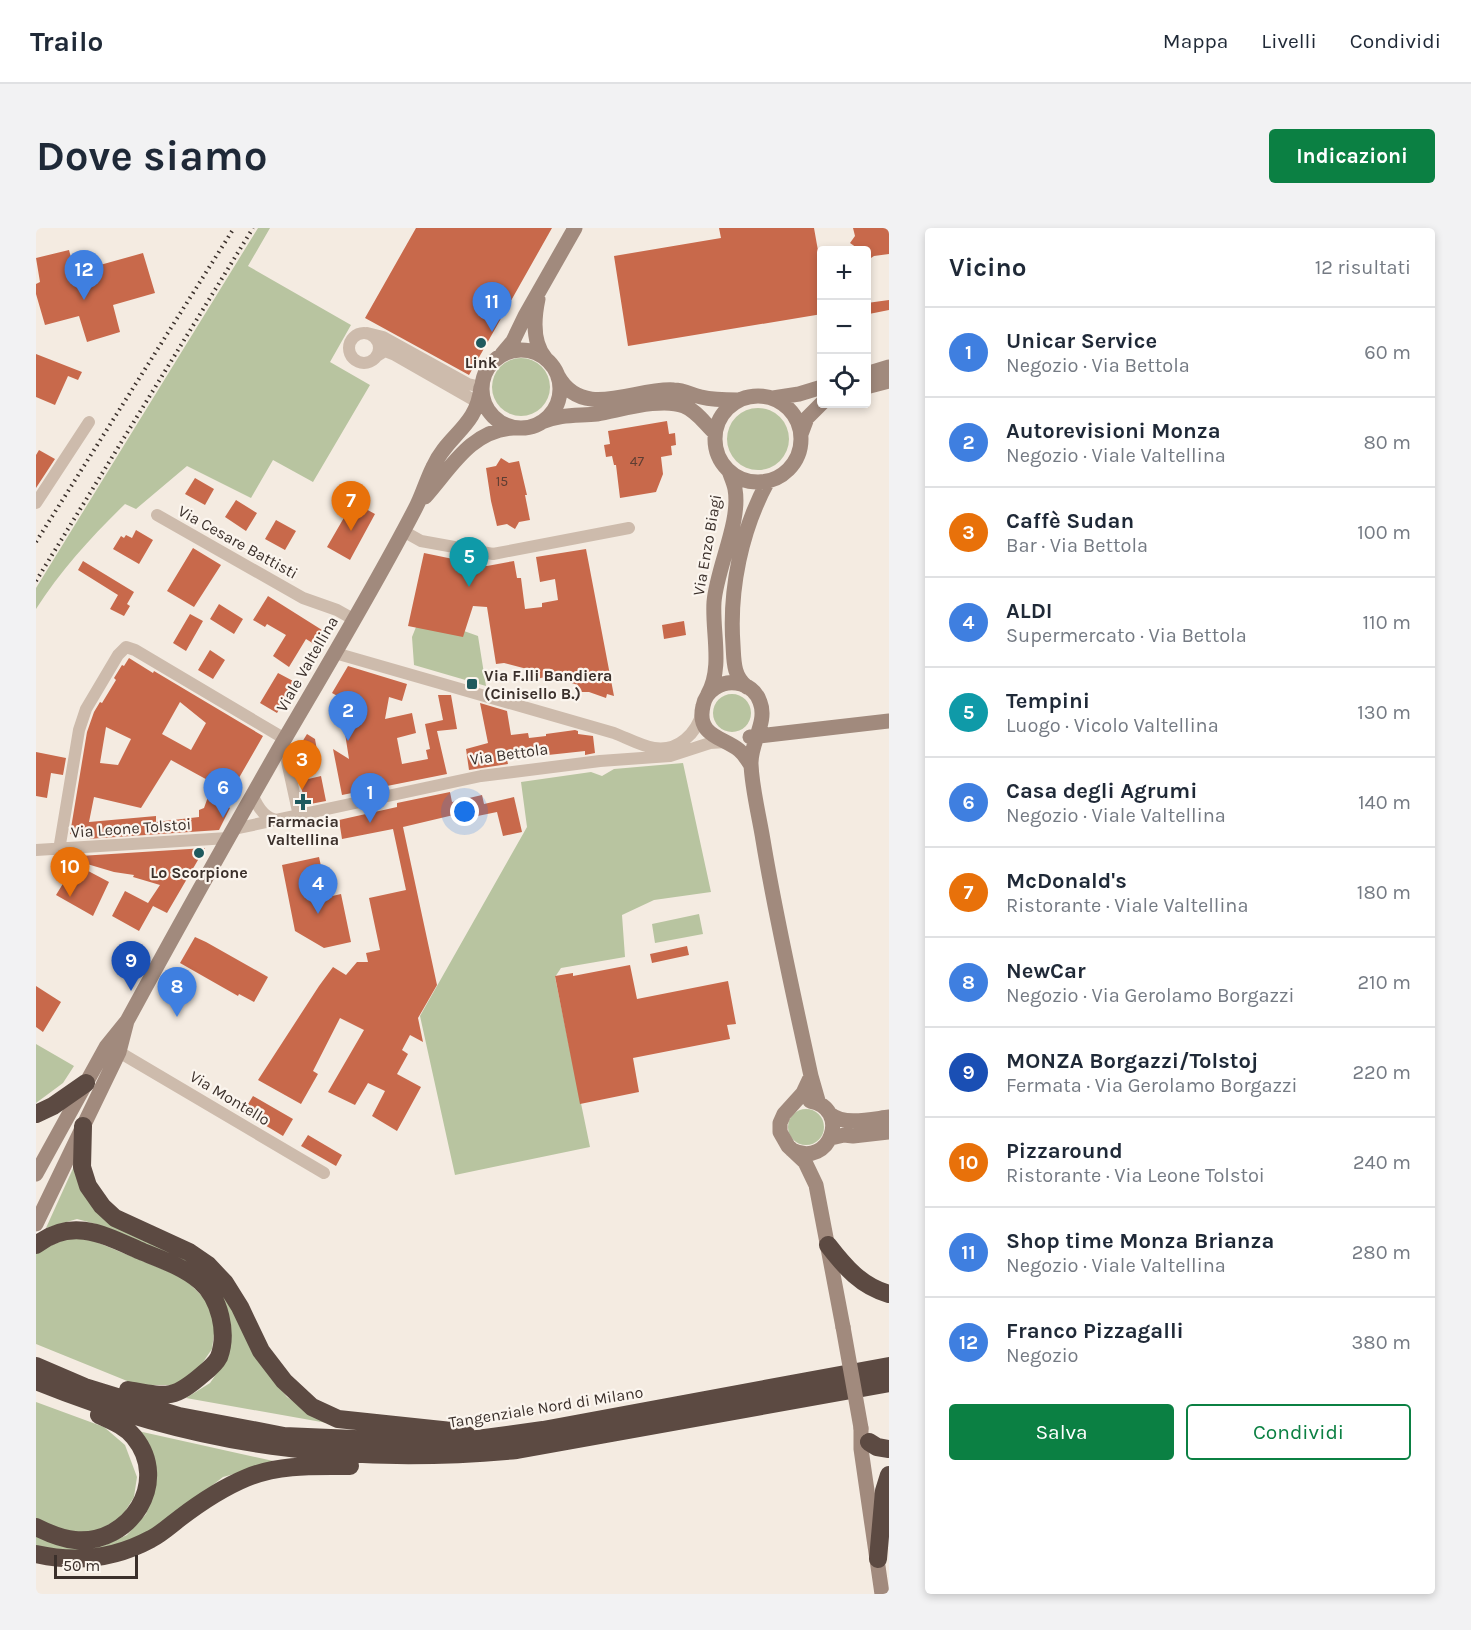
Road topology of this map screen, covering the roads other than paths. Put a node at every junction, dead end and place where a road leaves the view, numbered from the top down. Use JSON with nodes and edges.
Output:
{"nodes":[{"id":1,"x":575,"y":228,"type":"edge"},
{"id":2,"x":541,"y":290,"type":"junction"},
{"id":3,"x":367,"y":333,"type":"junction"},
{"id":4,"x":502,"y":354,"type":"junction"},
{"id":5,"x":377,"y":356,"type":"junction"},
{"id":6,"x":546,"y":359,"type":"junction"},
{"id":7,"x":889,"y":367,"type":"edge"},
{"id":8,"x":871,"y":373,"type":"edge"},
{"id":9,"x":558,"y":376,"type":"junction"},
{"id":10,"x":889,"y":381,"type":"edge"},
{"id":11,"x":871,"y":386,"type":"edge"},
{"id":12,"x":817,"y":389,"type":"edge"},
{"id":13,"x":772,"y":398,"type":"junction"},
{"id":14,"x":482,"y":399,"type":"junction"},
{"id":15,"x":738,"y":400,"type":"junction"},
{"id":16,"x":817,"y":408,"type":"edge"},
{"id":17,"x":89,"y":422,"type":"dead end"},
{"id":18,"x":540,"y":423,"type":"junction"},
{"id":19,"x":520,"y":428,"type":"junction"},
{"id":20,"x":715,"y":433,"type":"junction"},
{"id":21,"x":801,"y":434,"type":"junction"},
{"id":22,"x":729,"y":471,"type":"junction"},
{"id":23,"x":768,"y":481,"type":"junction"},
{"id":24,"x":36,"y":503,"type":"edge"},
{"id":25,"x":417,"y":506,"type":"junction"},
{"id":26,"x":157,"y":515,"type":"dead end"},
{"id":27,"x":629,"y":528,"type":"dead end"},
{"id":28,"x":403,"y":531,"type":"junction"},
{"id":29,"x":322,"y":593,"type":"dead end"},
{"id":30,"x":303,"y":598,"type":"junction"},
{"id":31,"x":353,"y":620,"type":"junction"},
{"id":32,"x":335,"y":653,"type":"junction"},
{"id":33,"x":747,"y":687,"type":"junction"},
{"id":34,"x":705,"y":703,"type":"junction"},
{"id":35,"x":889,"y":721,"type":"edge"},
{"id":36,"x":757,"y":728,"type":"junction"},
{"id":37,"x":793,"y":733,"type":"junction"},
{"id":38,"x":284,"y":741,"type":"junction"},
{"id":39,"x":726,"y":742,"type":"junction"},
{"id":40,"x":750,"y":764,"type":"junction"},
{"id":41,"x":253,"y":796,"type":"junction"},
{"id":42,"x":299,"y":816,"type":"junction"},
{"id":43,"x":280,"y":820,"type":"junction"},
{"id":44,"x":231,"y":834,"type":"junction"},
{"id":45,"x":36,"y":850,"type":"edge"},
{"id":46,"x":59,"y":850,"type":"junction"},
{"id":47,"x":127,"y":1021,"type":"junction"},
{"id":48,"x":119,"y":1052,"type":"junction"},
{"id":49,"x":811,"y":1076,"type":"junction"},
{"id":50,"x":86,"y":1083,"type":"junction"},
{"id":51,"x":793,"y":1105,"type":"junction"},
{"id":52,"x":824,"y":1109,"type":"junction"},
{"id":53,"x":36,"y":1114,"type":"edge"},
{"id":54,"x":889,"y":1117,"type":"edge"},
{"id":55,"x":83,"y":1126,"type":"junction"},
{"id":56,"x":889,"y":1132,"type":"edge"},
{"id":57,"x":828,"y":1142,"type":"junction"},
{"id":58,"x":792,"y":1150,"type":"junction"},
{"id":59,"x":324,"y":1173,"type":"dead end"},
{"id":60,"x":36,"y":1174,"type":"edge"},
{"id":61,"x":816,"y":1185,"type":"junction"},
{"id":62,"x":36,"y":1224,"type":"edge"},
{"id":63,"x":36,"y":1245,"type":"edge"},
{"id":64,"x":828,"y":1245,"type":"junction"},
{"id":65,"x":889,"y":1294,"type":"edge"},
{"id":66,"x":36,"y":1366,"type":"edge"},
{"id":67,"x":889,"y":1366,"type":"edge"},
{"id":68,"x":36,"y":1381,"type":"edge"},
{"id":69,"x":889,"y":1383,"type":"edge"},
{"id":70,"x":85,"y":1387,"type":"junction"},
{"id":71,"x":63,"y":1392,"type":"junction"},
{"id":72,"x":865,"y":1435,"type":"junction"},
{"id":73,"x":477,"y":1440,"type":"junction"},
{"id":74,"x":889,"y":1449,"type":"edge"},
{"id":75,"x":450,"y":1455,"type":"junction"},
{"id":76,"x":889,"y":1475,"type":"edge"},
{"id":77,"x":36,"y":1527,"type":"edge"},
{"id":78,"x":36,"y":1554,"type":"edge"},
{"id":79,"x":878,"y":1559,"type":"junction"},
{"id":80,"x":882,"y":1594,"type":"edge"}],
"edges":[{"from":1,"to":2,"type":"main road"},
{"from":2,"to":4,"type":"main road"},
{"from":2,"to":6,"type":"main road"},
{"from":3,"to":5,"type":"street"},
{"from":3,"to":5,"type":"street"},
{"from":3,"to":14,"type":"street"},
{"from":4,"to":6,"type":"main road"},
{"from":4,"to":14,"type":"main road"},
{"from":5,"to":14,"type":"street"},
{"from":6,"to":9,"type":"main road"},
{"from":7,"to":8,"type":"main road"},
{"from":9,"to":15,"type":"main road"},
{"from":9,"to":18,"type":"main road"},
{"from":10,"to":11,"type":"main road"},
{"from":12,"to":13,"type":"main road"},
{"from":13,"to":15,"type":"main road"},
{"from":13,"to":21,"type":"main road"},
{"from":14,"to":19,"type":"main road"},
{"from":14,"to":25,"type":"main road","name":"Viale Valtellina"},
{"from":15,"to":20,"type":"main road"},
{"from":16,"to":21,"type":"main road"},
{"from":17,"to":24,"type":"street"},
{"from":18,"to":19,"type":"main road"},
{"from":18,"to":20,"type":"main road"},
{"from":19,"to":25,"type":"main road","name":"Viale Valtellina"},
{"from":20,"to":22,"type":"main road"},
{"from":21,"to":23,"type":"main road"},
{"from":22,"to":23,"type":"main road"},
{"from":22,"to":34,"type":"main road","name":"Via Enzo Biagi"},
{"from":23,"to":33,"type":"main road","name":"Via Enzo Biagi"},
{"from":25,"to":28,"type":"main road","name":"Viale Valtellina"},
{"from":26,"to":30,"type":"street","name":"Via Cesare Battisti"},
{"from":27,"to":28,"type":"street"},
{"from":28,"to":31,"type":"main road","name":"Viale Valtellina"},
{"from":29,"to":30,"type":"street","name":"Via Cesare Battisti"},
{"from":30,"to":31,"type":"street","name":"Via Cesare Battisti"},
{"from":31,"to":32,"type":"main road","name":"Viale Valtellina"},
{"from":32,"to":34,"type":"street"},
{"from":32,"to":38,"type":"main road","name":"Viale Valtellina"},
{"from":33,"to":34,"type":"main road"},
{"from":33,"to":36,"type":"main road"},
{"from":34,"to":39,"type":"main road"},
{"from":35,"to":37,"type":"main road"},
{"from":36,"to":37,"type":"main road"},
{"from":36,"to":37,"type":"main road"},
{"from":36,"to":39,"type":"main road"},
{"from":36,"to":40,"type":"main road"},
{"from":38,"to":41,"type":"main road","name":"Viale Valtellina"},
{"from":38,"to":42,"type":"street"},
{"from":38,"to":46,"type":"street"},
{"from":39,"to":40,"type":"main road"},
{"from":39,"to":42,"type":"street","name":"Via Bettola"},
{"from":40,"to":49,"type":"main road"},
{"from":41,"to":43,"type":"street"},
{"from":41,"to":44,"type":"main road","name":"Viale Valtellina"},
{"from":42,"to":43,"type":"street","name":"Via Bettola"},
{"from":43,"to":44,"type":"street","name":"Via Bettola"},
{"from":44,"to":46,"type":"street","name":"Via Leone Tolstoi"},
{"from":44,"to":47,"type":"main road","name":"Viale Valtellina"},
{"from":45,"to":46,"type":"street","name":"Via Leone Tolstoi"},
{"from":47,"to":48,"type":"main road"},
{"from":47,"to":50,"type":"main road"},
{"from":48,"to":55,"type":"main road"},
{"from":48,"to":59,"type":"street","name":"Via Montello"},
{"from":49,"to":51,"type":"main road"},
{"from":49,"to":52,"type":"main road"},
{"from":50,"to":53,"type":"highway"},
{"from":50,"to":60,"type":"main road"},
{"from":51,"to":52,"type":"main road"},
{"from":51,"to":58,"type":"main road"},
{"from":52,"to":54,"type":"main road"},
{"from":52,"to":57,"type":"main road"},
{"from":55,"to":62,"type":"main road"},
{"from":55,"to":73,"type":"highway"},
{"from":56,"to":57,"type":"main road"},
{"from":57,"to":58,"type":"main road"},
{"from":57,"to":61,"type":"main road"},
{"from":58,"to":61,"type":"main road"},
{"from":61,"to":64,"type":"main road"},
{"from":63,"to":70,"type":"highway"},
{"from":64,"to":65,"type":"highway"},
{"from":64,"to":72,"type":"main road","bridge":true},
{"from":66,"to":70,"type":"highway","name":"Tangenziale Nord di Milano"},
{"from":67,"to":73,"type":"highway","name":"Tangenziale Nord di Milano"},
{"from":68,"to":71,"type":"highway","name":"Tangenziale Nord di Milano"},
{"from":69,"to":75,"type":"highway","name":"Tangenziale Nord di Milano"},
{"from":70,"to":73,"type":"highway","name":"Tangenziale Nord di Milano"},
{"from":71,"to":75,"type":"highway","name":"Tangenziale Nord di Milano"},
{"from":71,"to":77,"type":"highway"},
{"from":72,"to":74,"type":"highway"},
{"from":72,"to":79,"type":"main road"},
{"from":75,"to":78,"type":"highway"},
{"from":76,"to":79,"type":"highway"},
{"from":79,"to":80,"type":"main road"}]}
